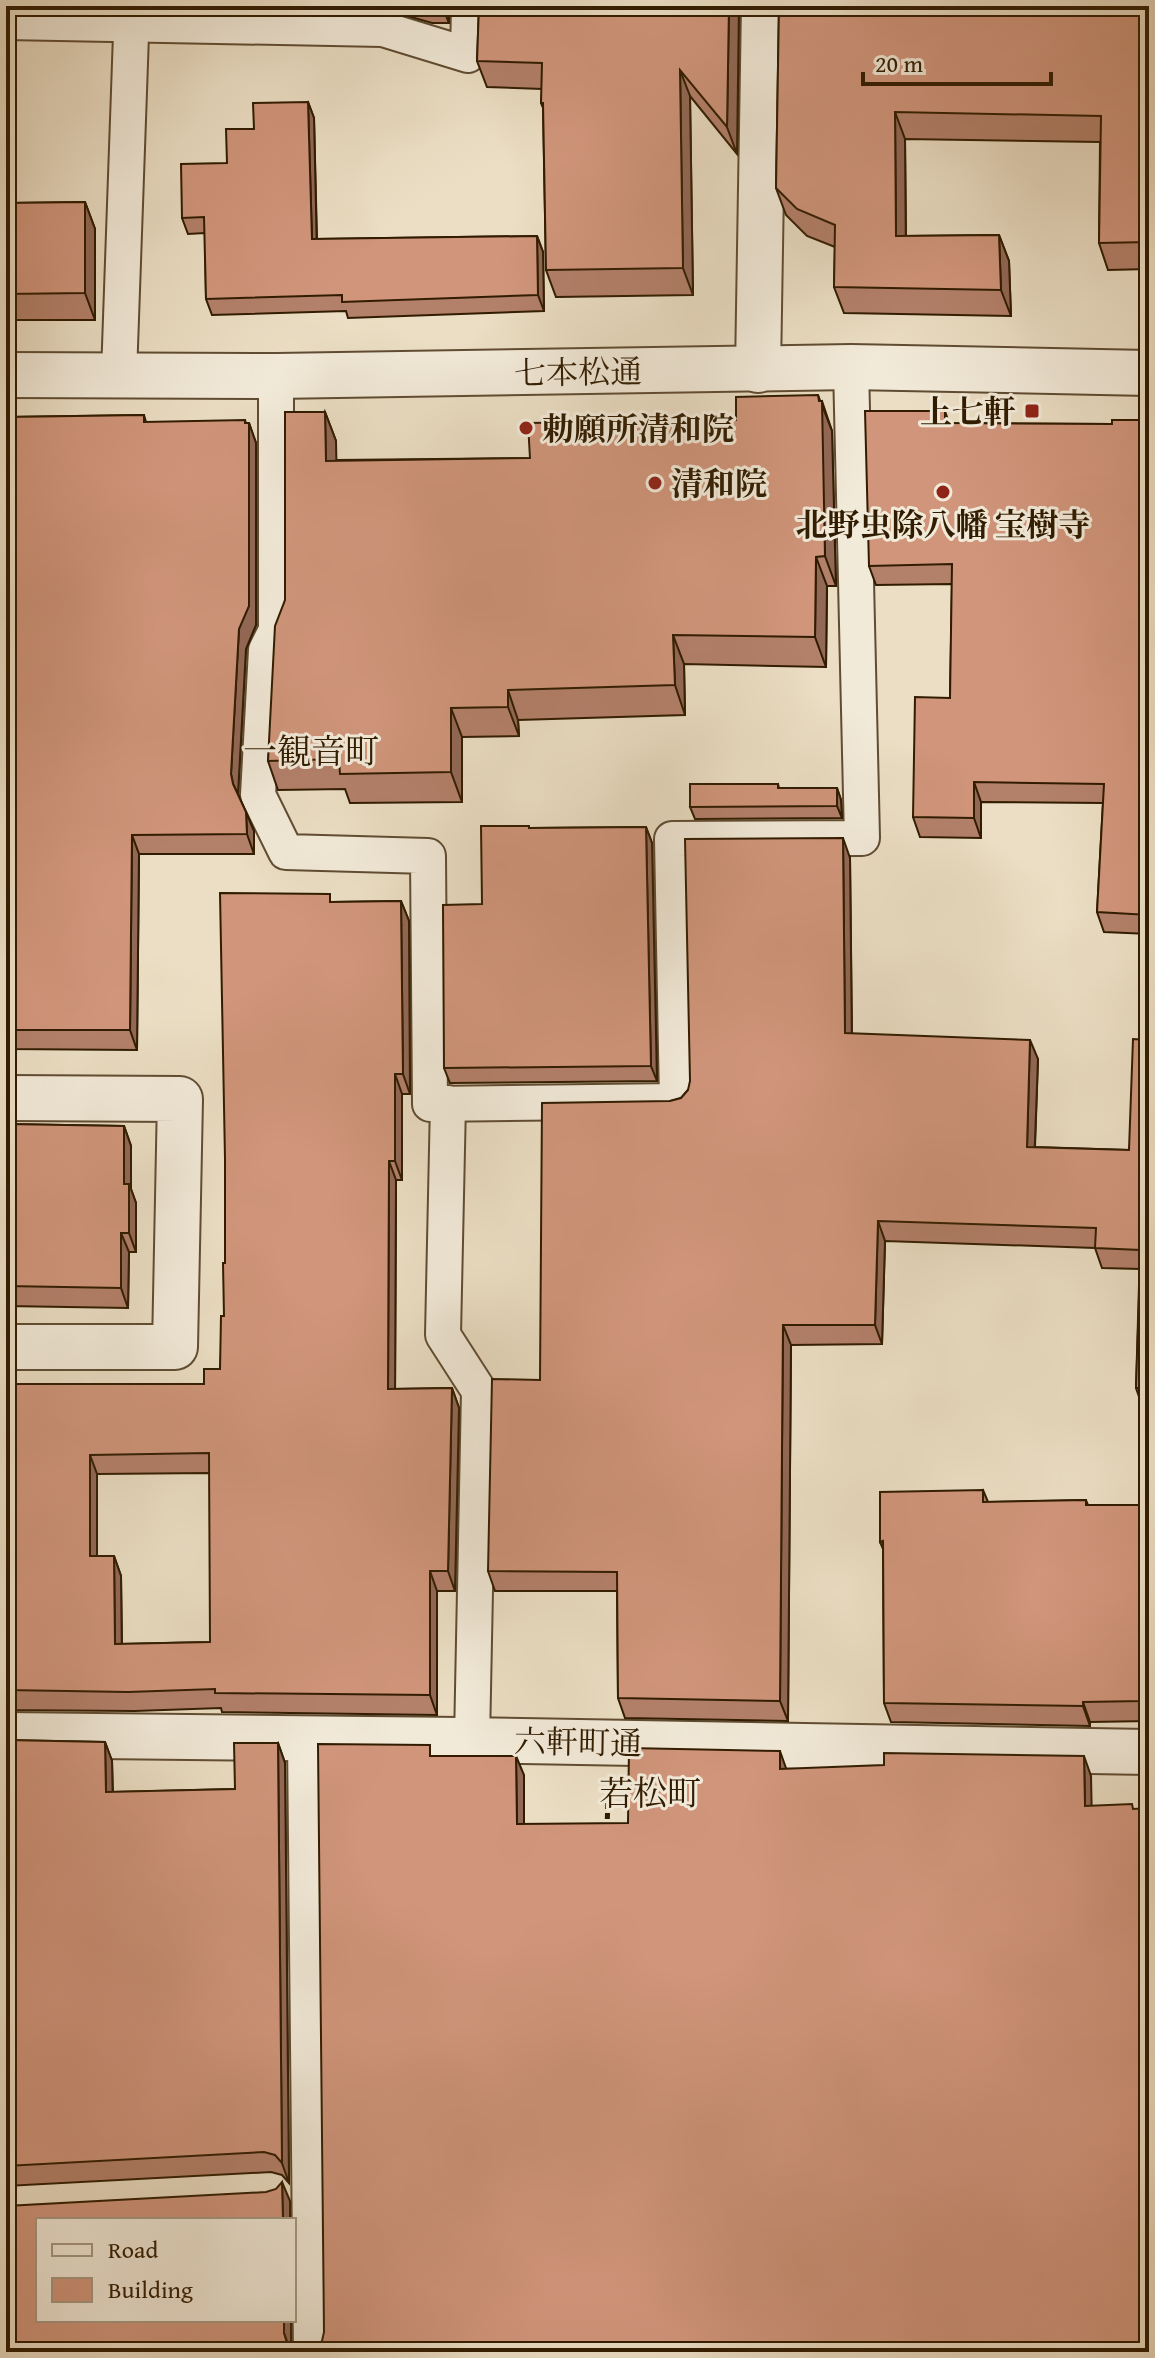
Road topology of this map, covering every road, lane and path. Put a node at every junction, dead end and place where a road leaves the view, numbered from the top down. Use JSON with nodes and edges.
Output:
{"nodes":[{"id":1,"x":469,"y":6,"type":"edge"},
{"id":2,"x":764,"y":6,"type":"edge"},
{"id":3,"x":132,"y":15,"type":"edge"},
{"id":4,"x":6,"y":22,"type":"edge"},
{"id":5,"x":851,"y":367,"type":"junction"},
{"id":6,"x":758,"y":370,"type":"junction"},
{"id":7,"x":1149,"y":373,"type":"edge"},
{"id":8,"x":6,"y":375,"type":"edge"},
{"id":9,"x":119,"y":375,"type":"junction"},
{"id":10,"x":276,"y":376,"type":"junction"},
{"id":11,"x":6,"y":1098,"type":"edge"},
{"id":12,"x":448,"y":1103,"type":"junction"},
{"id":13,"x":6,"y":1347,"type":"edge"},
{"id":14,"x":6,"y":1735,"type":"edge"},
{"id":15,"x":305,"y":1738,"type":"junction"},
{"id":16,"x":472,"y":1740,"type":"junction"},
{"id":17,"x":608,"y":1742,"type":"junction"},
{"id":18,"x":1149,"y":1752,"type":"edge"},
{"id":19,"x":607,"y":1836,"type":"edge"},
{"id":20,"x":311,"y":2352,"type":"edge"}],
"edges":[{"from":1,"to":3,"type":"lane"},
{"from":2,"to":6,"type":"street"},
{"from":3,"to":4,"type":"lane"},
{"from":3,"to":9,"type":"lane"},
{"from":5,"to":6,"type":"street","name":"七本松通"},
{"from":5,"to":7,"type":"street","name":"七本松通"},
{"from":5,"to":12,"type":"lane"},
{"from":6,"to":10,"type":"street","name":"七本松通"},
{"from":8,"to":9,"type":"street","name":"七本松通"},
{"from":9,"to":10,"type":"street","name":"七本松通"},
{"from":10,"to":12,"type":"lane"},
{"from":11,"to":13,"type":"street"},
{"from":12,"to":16,"type":"lane"},
{"from":14,"to":15,"type":"street","name":"六軒町通"},
{"from":15,"to":16,"type":"street","name":"六軒町通"},
{"from":15,"to":20,"type":"lane"},
{"from":16,"to":17,"type":"street","name":"六軒町通"},
{"from":17,"to":18,"type":"street","name":"六軒町通"},
{"from":17,"to":19,"type":"path"}]}
